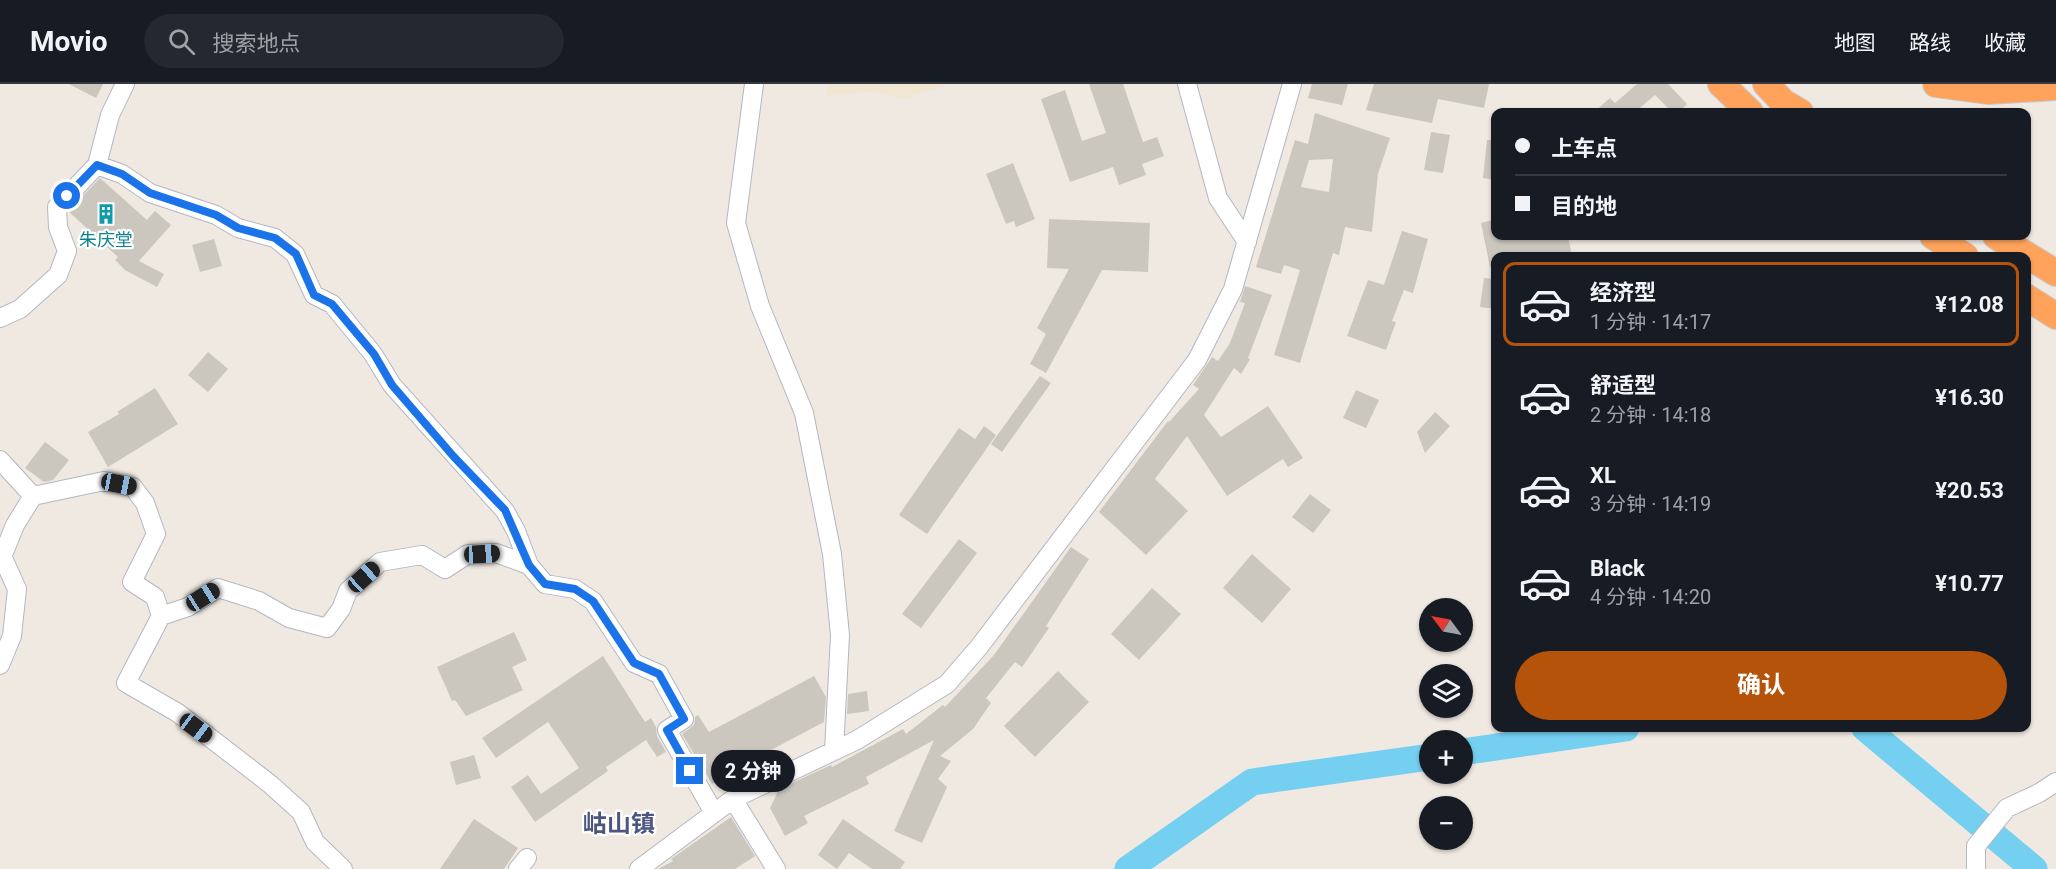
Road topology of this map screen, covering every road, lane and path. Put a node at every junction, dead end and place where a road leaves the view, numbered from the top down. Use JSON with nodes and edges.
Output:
{"nodes":[{"id":1,"x":125,"y":84,"type":"edge"},
{"id":2,"x":754,"y":84,"type":"edge"},
{"id":3,"x":1187,"y":84,"type":"edge"},
{"id":4,"x":1292,"y":84,"type":"edge"},
{"id":5,"x":1721,"y":84,"type":"edge"},
{"id":6,"x":1766,"y":84,"type":"edge"},
{"id":7,"x":1936,"y":84,"type":"edge"},
{"id":8,"x":2056,"y":87,"type":"edge"},
{"id":9,"x":1746,"y":108,"type":"edge"},
{"id":10,"x":1793,"y":108,"type":"edge"},
{"id":11,"x":97,"y":165,"type":"junction"},
{"id":12,"x":1939,"y":240,"type":"edge"},
{"id":13,"x":2002,"y":240,"type":"edge"},
{"id":14,"x":1247,"y":242,"type":"junction"},
{"id":15,"x":1959,"y":252,"type":"edge"},
{"id":16,"x":2022,"y":252,"type":"edge"},
{"id":17,"x":2031,"y":258,"type":"edge"},
{"id":18,"x":2056,"y":273,"type":"edge"},
{"id":19,"x":2031,"y":300,"type":"edge"},
{"id":20,"x":2056,"y":316,"type":"edge"},
{"id":21,"x":0,"y":318,"type":"edge"},
{"id":22,"x":0,"y":460,"type":"edge"},
{"id":23,"x":33,"y":496,"type":"junction"},
{"id":24,"x":2,"y":560,"type":"edge"},
{"id":25,"x":529,"y":565,"type":"junction"},
{"id":26,"x":161,"y":616,"type":"junction"},
{"id":27,"x":0,"y":665,"type":"edge"},
{"id":28,"x":834,"y":751,"type":"junction"},
{"id":29,"x":2056,"y":782,"type":"edge"},
{"id":30,"x":733,"y":799,"type":"junction"},
{"id":31,"x":714,"y":813,"type":"junction"},
{"id":32,"x":343,"y":869,"type":"edge"},
{"id":33,"x":639,"y":869,"type":"edge"},
{"id":34,"x":776,"y":869,"type":"edge"},
{"id":35,"x":1976,"y":869,"type":"edge"}],
"edges":[{"from":1,"to":11,"type":"street"},
{"from":2,"to":28,"type":"street"},
{"from":3,"to":14,"type":"street"},
{"from":4,"to":14,"type":"street"},
{"from":5,"to":9,"type":"highway"},
{"from":6,"to":10,"type":"highway"},
{"from":7,"to":8,"type":"highway"},
{"from":11,"to":21,"type":"street"},
{"from":11,"to":25,"type":"street"},
{"from":12,"to":15,"type":"highway"},
{"from":13,"to":16,"type":"highway"},
{"from":14,"to":28,"type":"street"},
{"from":17,"to":18,"type":"highway"},
{"from":19,"to":20,"type":"highway"},
{"from":22,"to":23,"type":"street"},
{"from":23,"to":24,"type":"street"},
{"from":23,"to":26,"type":"street"},
{"from":24,"to":27,"type":"street"},
{"from":25,"to":26,"type":"street"},
{"from":25,"to":31,"type":"street"},
{"from":26,"to":32,"type":"street"},
{"from":28,"to":30,"type":"street"},
{"from":29,"to":35,"type":"street"},
{"from":30,"to":31,"type":"street"},
{"from":30,"to":34,"type":"street"},
{"from":31,"to":33,"type":"street"}]}
